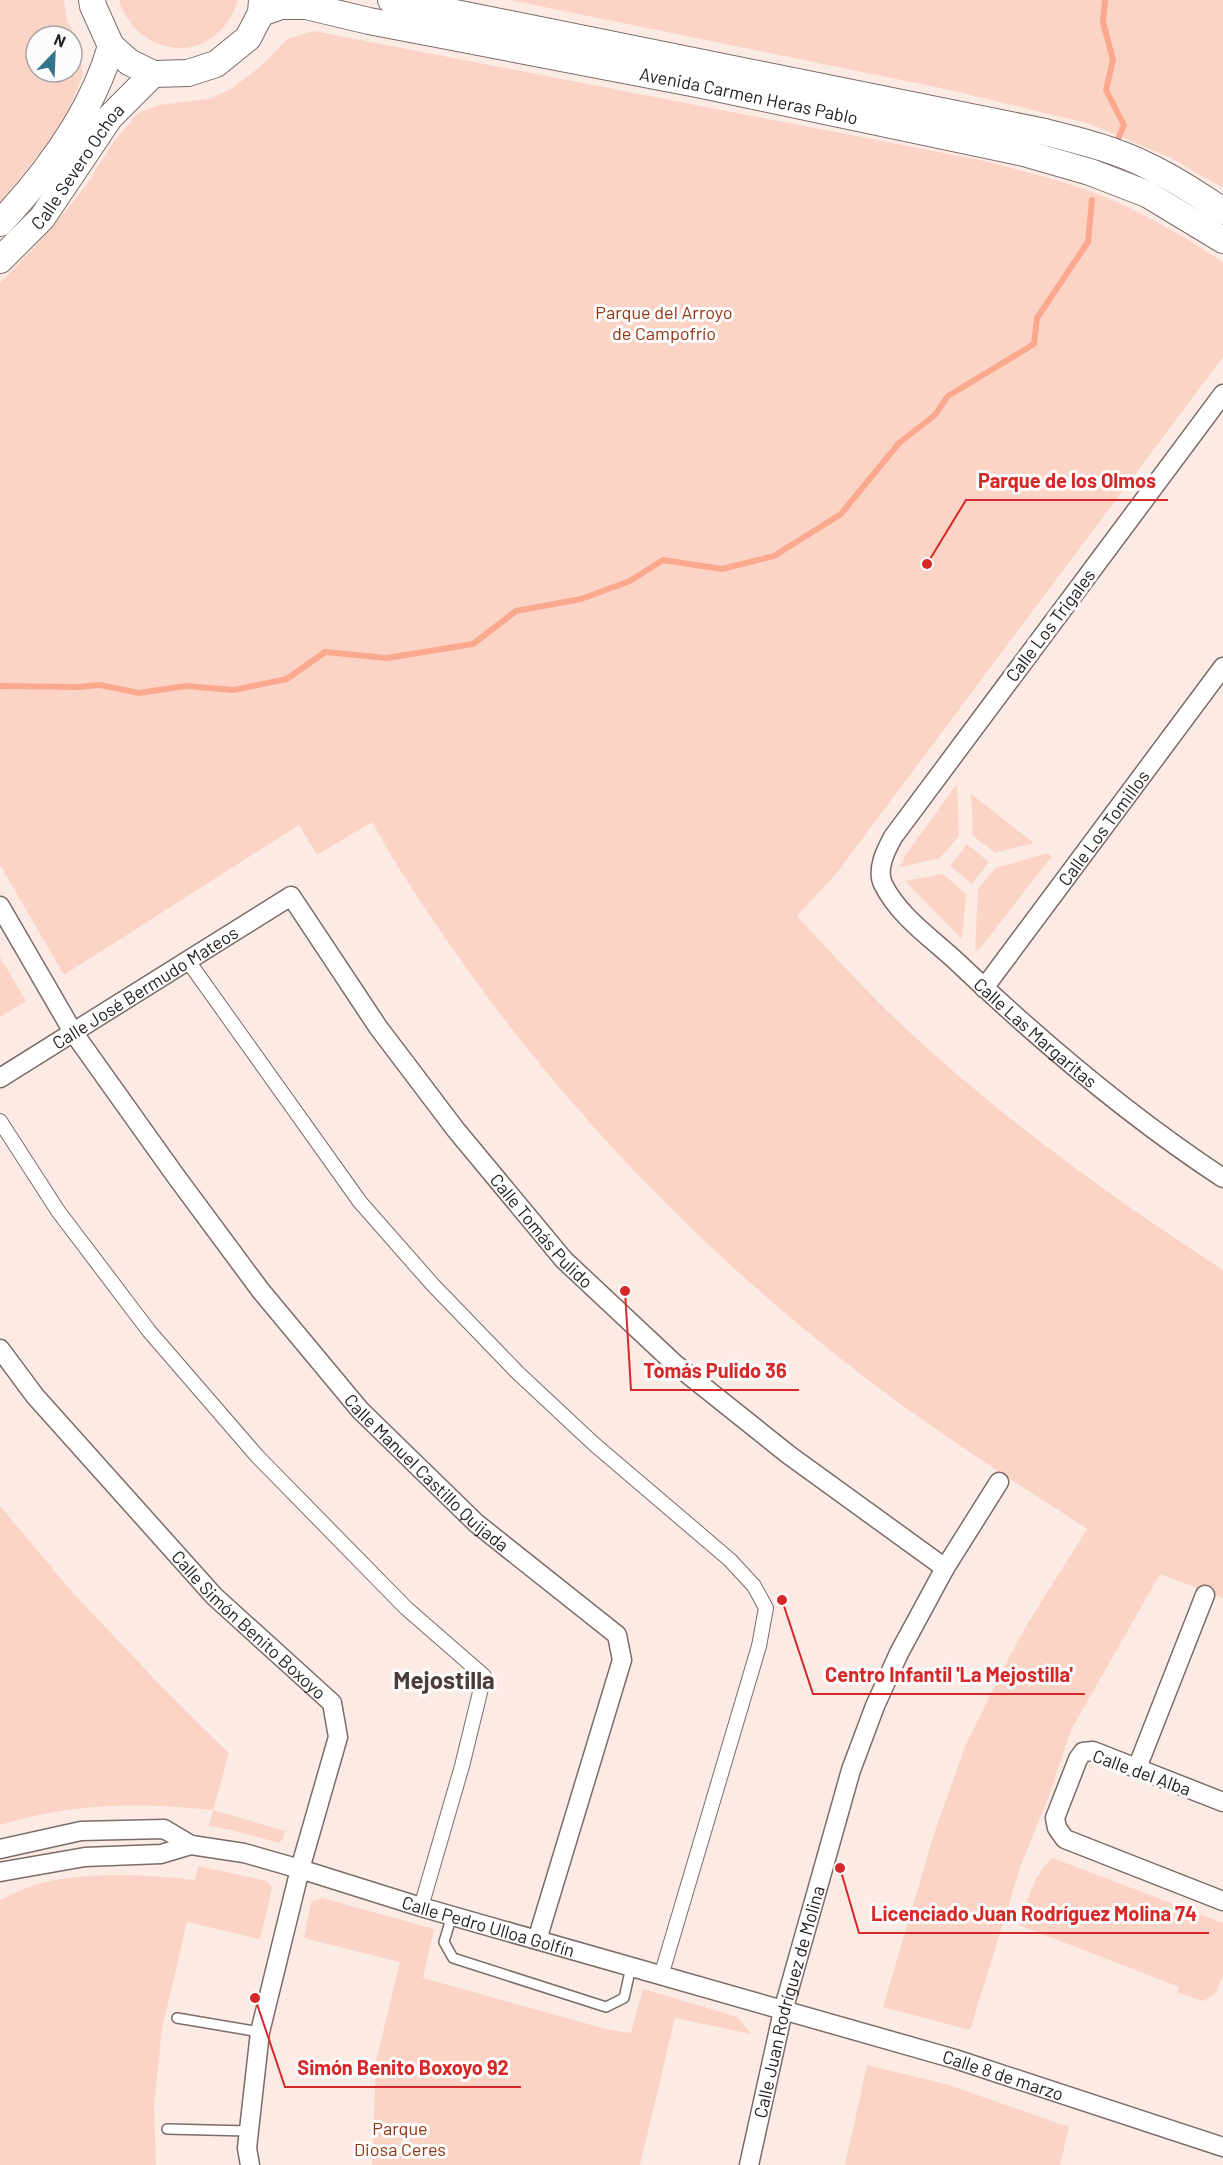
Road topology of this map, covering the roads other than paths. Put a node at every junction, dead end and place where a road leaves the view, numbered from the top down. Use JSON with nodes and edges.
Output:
{"nodes":[{"id":1,"x":92,"y":0,"type":"edge"},
{"id":2,"x":391,"y":0,"type":"edge"},
{"id":3,"x":261,"y":7,"type":"edge"},
{"id":4,"x":111,"y":46,"type":"junction"},
{"id":5,"x":153,"y":74,"type":"junction"},
{"id":6,"x":1223,"y":211,"type":"edge"},
{"id":7,"x":0,"y":223,"type":"edge"},
{"id":8,"x":1223,"y":240,"type":"edge"},
{"id":9,"x":0,"y":260,"type":"edge"},
{"id":10,"x":1223,"y":394,"type":"edge"},
{"id":11,"x":1223,"y":667,"type":"edge"},
{"id":12,"x":882,"y":859,"type":"joint"},
{"id":13,"x":291,"y":896,"type":"joint"},
{"id":14,"x":0,"y":906,"type":"edge"},
{"id":15,"x":188,"y":961,"type":"junction"},
{"id":16,"x":984,"y":988,"type":"junction"},
{"id":17,"x":73,"y":1032,"type":"junction"},
{"id":18,"x":0,"y":1078,"type":"edge"},
{"id":19,"x":0,"y":1121,"type":"edge"},
{"id":20,"x":1223,"y":1178,"type":"edge"},
{"id":21,"x":0,"y":1349,"type":"edge"},
{"id":22,"x":999,"y":1482,"type":"dead end"},
{"id":23,"x":945,"y":1568,"type":"junction"},
{"id":24,"x":1205,"y":1595,"type":"dead end"},
{"id":25,"x":1137,"y":1768,"type":"junction"},
{"id":26,"x":1223,"y":1802,"type":"edge"},
{"id":27,"x":191,"y":1845,"type":"junction"},
{"id":28,"x":0,"y":1849,"type":"edge"},
{"id":29,"x":300,"y":1869,"type":"junction"},
{"id":30,"x":0,"y":1872,"type":"edge"},
{"id":31,"x":1223,"y":1901,"type":"edge"},
{"id":32,"x":421,"y":1907,"type":"junction"},
{"id":33,"x":452,"y":1916,"type":"junction"},
{"id":34,"x":537,"y":1940,"type":"junction"},
{"id":35,"x":632,"y":1967,"type":"junction"},
{"id":36,"x":661,"y":1976,"type":"junction"},
{"id":37,"x":783,"y":2011,"type":"junction"},
{"id":38,"x":177,"y":2018,"type":"dead end"},
{"id":39,"x":260,"y":2032,"type":"junction"},
{"id":40,"x":167,"y":2129,"type":"dead end"},
{"id":41,"x":249,"y":2131,"type":"junction"},
{"id":42,"x":1223,"y":2147,"type":"edge"},
{"id":43,"x":250,"y":2165,"type":"edge"},
{"id":44,"x":749,"y":2165,"type":"edge"}],
"edges":[{"from":1,"to":4,"type":"main road"},
{"from":2,"to":6,"type":"main road","name":"Avenida Carmen Heras Pablo"},
{"from":3,"to":5,"type":"main road"},
{"from":3,"to":8,"type":"main road","name":"Avenida Carmen Heras Pablo"},
{"from":4,"to":5,"type":"main road"},
{"from":4,"to":7,"type":"main road","name":"Calle Severo Ochoa"},
{"from":5,"to":9,"type":"main road","name":"Calle Severo Ochoa"},
{"from":10,"to":12,"type":"street","name":"Calle Los Trigales"},
{"from":11,"to":16,"type":"street","name":"Calle Los Tomillos"},
{"from":12,"to":16,"type":"street","name":"Calle Las Margaritas"},
{"from":13,"to":15,"type":"street","name":"Calle José Bermudo Mateos"},
{"from":13,"to":23,"type":"street","name":"Calle Tomás Pulido"},
{"from":14,"to":17,"type":"street","name":"Calle Manuel Castillo Quijada"},
{"from":15,"to":17,"type":"street","name":"Calle José Bermudo Mateos"},
{"from":15,"to":36,"type":"street"},
{"from":16,"to":20,"type":"street","name":"Calle Las Margaritas"},
{"from":17,"to":18,"type":"street","name":"Calle José Bermudo Mateos"},
{"from":17,"to":34,"type":"street","name":"Calle Manuel Castillo Quijada"},
{"from":19,"to":32,"type":"street"},
{"from":21,"to":29,"type":"street","name":"Calle Simón Benito Boxoyo"},
{"from":22,"to":23,"type":"street","name":"Calle Juan Rodríguez de Molina"},
{"from":23,"to":37,"type":"street","name":"Calle Juan Rodríguez de Molina"},
{"from":24,"to":25,"type":"street"},
{"from":25,"to":26,"type":"street","name":"Calle del Alba"},
{"from":25,"to":31,"type":"street","name":"Calle del Alba"},
{"from":27,"to":28,"type":"street","name":"Calle Pedro Ulloa Golfín"},
{"from":27,"to":29,"type":"street","name":"Calle Pedro Ulloa Golfín"},
{"from":27,"to":30,"type":"street","name":"Calle Pedro Ulloa Golfín"},
{"from":29,"to":32,"type":"street","name":"Calle Pedro Ulloa Golfín"},
{"from":29,"to":39,"type":"street","name":"Calle Simón Benito Boxoyo"},
{"from":32,"to":33,"type":"street","name":"Calle Pedro Ulloa Golfín"},
{"from":33,"to":34,"type":"street","name":"Calle Pedro Ulloa Golfín"},
{"from":33,"to":35,"type":"lane"},
{"from":34,"to":35,"type":"street","name":"Calle Pedro Ulloa Golfín"},
{"from":35,"to":36,"type":"street","name":"Calle Pedro Ulloa Golfín"},
{"from":36,"to":37,"type":"street","name":"Calle Pedro Ulloa Golfín"},
{"from":37,"to":42,"type":"street","name":"Calle 8 de marzo"},
{"from":37,"to":44,"type":"street","name":"Calle Juan Rodríguez de Molina"},
{"from":38,"to":39,"type":"lane"},
{"from":39,"to":41,"type":"street","name":"Calle Simón Benito Boxoyo"},
{"from":40,"to":41,"type":"lane"},
{"from":41,"to":43,"type":"street","name":"Calle Simón Benito Boxoyo"}]}
